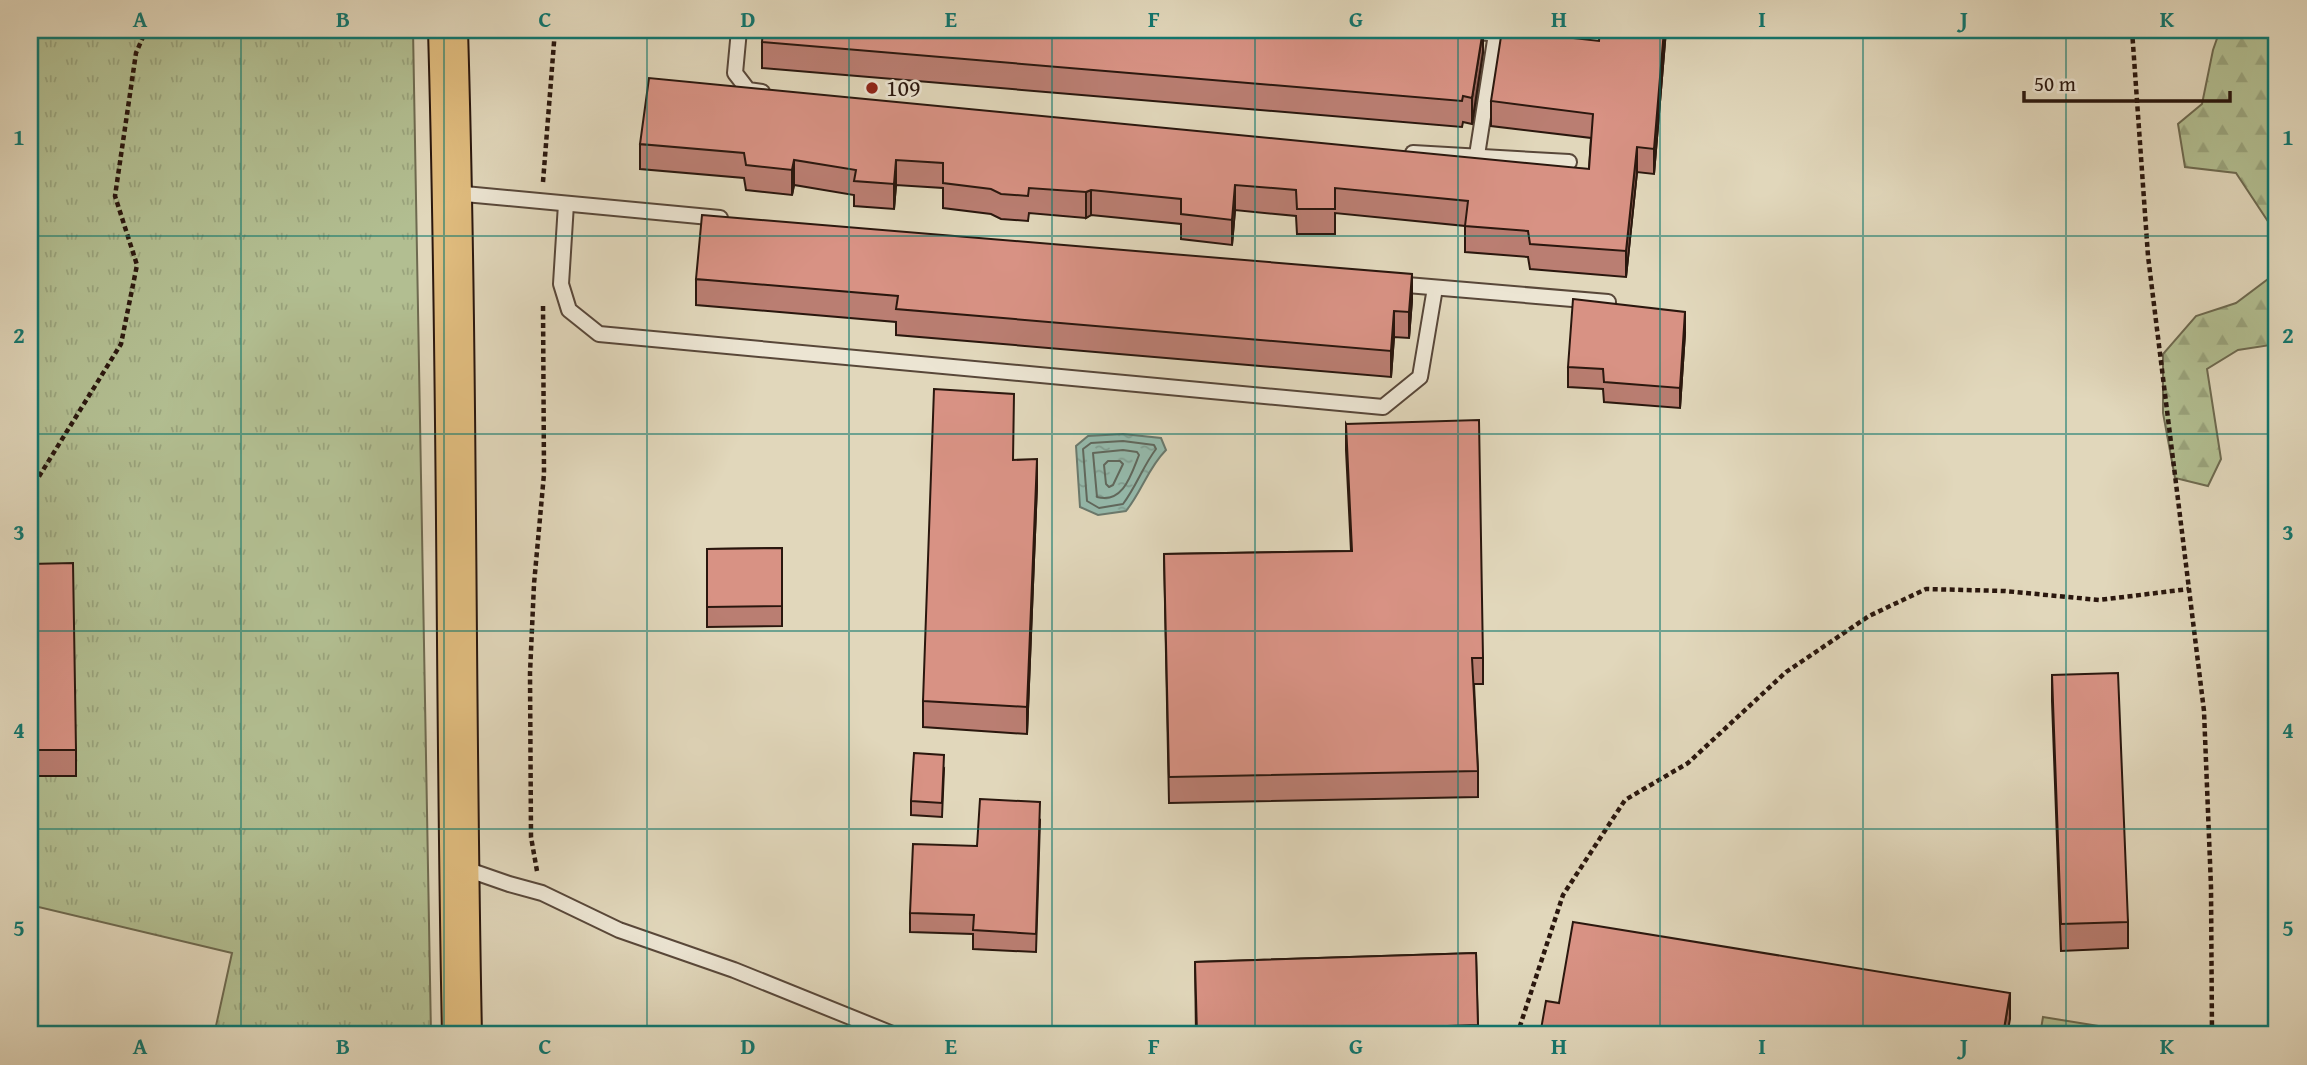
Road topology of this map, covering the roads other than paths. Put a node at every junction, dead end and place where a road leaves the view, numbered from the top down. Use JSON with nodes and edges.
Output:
{"nodes":[{"id":1,"x":448,"y":30,"type":"edge"},
{"id":2,"x":739,"y":30,"type":"edge"},
{"id":3,"x":1458,"y":30,"type":"edge"},
{"id":4,"x":1496,"y":34,"type":"junction"},
{"id":5,"x":1532,"y":37,"type":"edge"},
{"id":6,"x":775,"y":93,"type":"edge"},
{"id":7,"x":1399,"y":152,"type":"edge"},
{"id":8,"x":1477,"y":155,"type":"junction"},
{"id":9,"x":1569,"y":162,"type":"dead end"},
{"id":10,"x":453,"y":193,"type":"junction"},
{"id":11,"x":566,"y":204,"type":"junction"},
{"id":12,"x":729,"y":219,"type":"edge"},
{"id":13,"x":1380,"y":282,"type":"edge"},
{"id":14,"x":1434,"y":288,"type":"junction"},
{"id":15,"x":1608,"y":302,"type":"edge"},
{"id":16,"x":458,"y":866,"type":"junction"},
{"id":17,"x":462,"y":1035,"type":"edge"},
{"id":18,"x":895,"y":1035,"type":"edge"}],
"edges":[{"from":1,"to":10,"type":"highway"},
{"from":2,"to":6,"type":"lane"},
{"from":3,"to":4,"type":"lane"},
{"from":4,"to":5,"type":"lane"},
{"from":4,"to":8,"type":"lane"},
{"from":7,"to":8,"type":"lane"},
{"from":8,"to":9,"type":"lane"},
{"from":10,"to":11,"type":"lane"},
{"from":10,"to":16,"type":"highway"},
{"from":11,"to":12,"type":"lane"},
{"from":11,"to":14,"type":"lane"},
{"from":13,"to":14,"type":"lane"},
{"from":14,"to":15,"type":"lane"},
{"from":16,"to":17,"type":"highway"},
{"from":16,"to":18,"type":"lane"}]}
